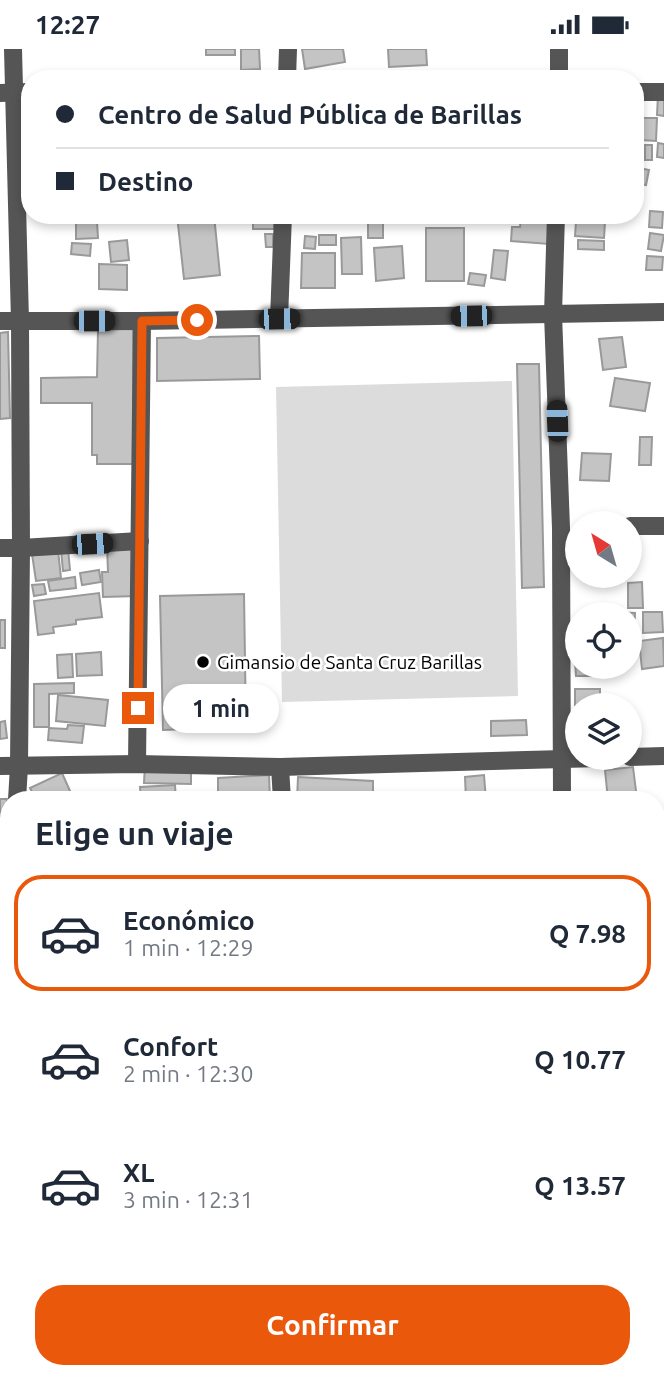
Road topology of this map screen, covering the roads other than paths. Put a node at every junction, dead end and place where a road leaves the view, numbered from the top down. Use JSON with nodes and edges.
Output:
{"nodes":[{"id":1,"x":13,"y":49,"type":"edge"},
{"id":2,"x":288,"y":49,"type":"edge"},
{"id":3,"x":559,"y":49,"type":"edge"},
{"id":4,"x":287,"y":70,"type":"edge"},
{"id":5,"x":559,"y":70,"type":"edge"},
{"id":6,"x":644,"y":92,"type":"edge"},
{"id":7,"x":664,"y":92,"type":"edge"},
{"id":8,"x":14,"y":93,"type":"edge"},
{"id":9,"x":283,"y":224,"type":"edge"},
{"id":10,"x":556,"y":224,"type":"edge"},
{"id":11,"x":664,"y":312,"type":"edge"},
{"id":12,"x":553,"y":314,"type":"junction"},
{"id":13,"x":279,"y":319,"type":"junction"},
{"id":14,"x":0,"y":321,"type":"edge"},
{"id":15,"x":20,"y":321,"type":"junction"},
{"id":16,"x":142,"y":321,"type":"junction"},
{"id":17,"x":568,"y":511,"type":"edge"},
{"id":18,"x":642,"y":526,"type":"edge"},
{"id":19,"x":664,"y":526,"type":"edge"},
{"id":20,"x":140,"y":541,"type":"junction"},
{"id":21,"x":0,"y":548,"type":"edge"},
{"id":22,"x":21,"y":548,"type":"junction"},
{"id":23,"x":567,"y":588,"type":"edge"},
{"id":24,"x":664,"y":756,"type":"edge"},
{"id":25,"x":642,"y":757,"type":"edge"},
{"id":26,"x":561,"y":759,"type":"junction"},
{"id":27,"x":565,"y":759,"type":"edge"},
{"id":28,"x":137,"y":764,"type":"junction"},
{"id":29,"x":0,"y":766,"type":"edge"},
{"id":30,"x":19,"y":766,"type":"junction"},
{"id":31,"x":280,"y":767,"type":"junction"},
{"id":32,"x":18,"y":791,"type":"edge"},
{"id":33,"x":281,"y":791,"type":"edge"},
{"id":34,"x":562,"y":791,"type":"edge"}],
"edges":[{"from":1,"to":8,"type":"street"},
{"from":2,"to":4,"type":"street"},
{"from":3,"to":5,"type":"street"},
{"from":6,"to":7,"type":"street"},
{"from":8,"to":15,"type":"street"},
{"from":9,"to":13,"type":"street"},
{"from":10,"to":12,"type":"street"},
{"from":11,"to":12,"type":"street"},
{"from":12,"to":13,"type":"street"},
{"from":12,"to":17,"type":"street"},
{"from":13,"to":16,"type":"street"},
{"from":14,"to":15,"type":"street"},
{"from":15,"to":16,"type":"street"},
{"from":15,"to":22,"type":"street"},
{"from":16,"to":20,"type":"street"},
{"from":18,"to":19,"type":"street"},
{"from":20,"to":22,"type":"street"},
{"from":20,"to":28,"type":"street"},
{"from":21,"to":22,"type":"street"},
{"from":22,"to":30,"type":"street"},
{"from":23,"to":26,"type":"street"},
{"from":24,"to":25,"type":"street"},
{"from":26,"to":27,"type":"street"},
{"from":26,"to":31,"type":"street"},
{"from":26,"to":34,"type":"street"},
{"from":28,"to":30,"type":"street"},
{"from":28,"to":31,"type":"street"},
{"from":29,"to":30,"type":"street"},
{"from":30,"to":32,"type":"street"},
{"from":31,"to":33,"type":"street"}]}
